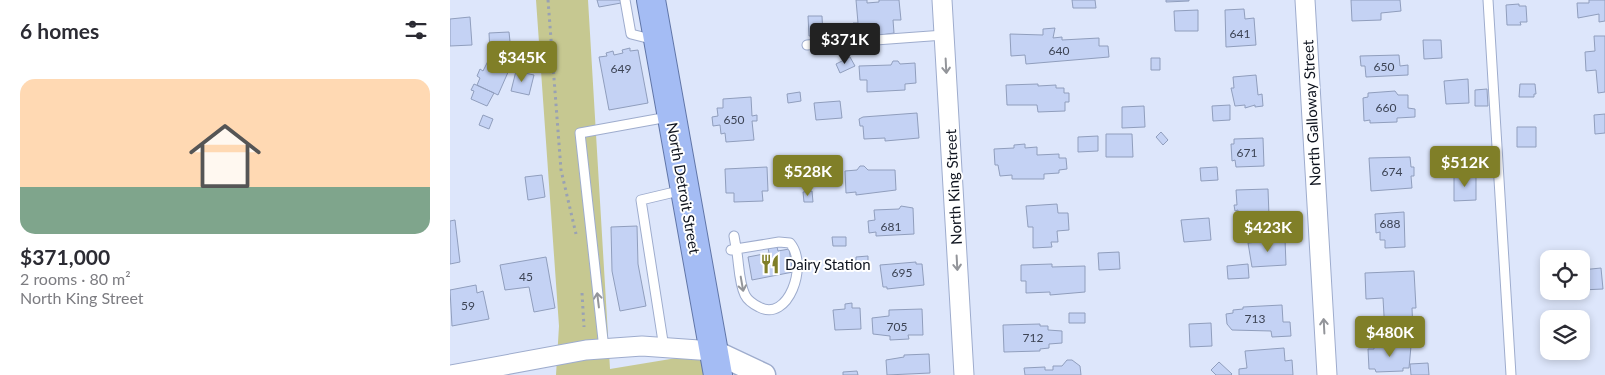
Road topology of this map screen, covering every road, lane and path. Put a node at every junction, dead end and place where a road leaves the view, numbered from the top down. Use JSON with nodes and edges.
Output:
{"nodes":[{"id":1,"x":548,"y":0,"type":"edge"},
{"id":2,"x":625,"y":0,"type":"edge"},
{"id":3,"x":651,"y":0,"type":"edge"},
{"id":4,"x":942,"y":0,"type":"edge"},
{"id":5,"x":1305,"y":0,"type":"edge"},
{"id":6,"x":1488,"y":0,"type":"edge"},
{"id":7,"x":944,"y":35,"type":"junction"},
{"id":8,"x":658,"y":40,"type":"junction"},
{"id":9,"x":807,"y":45,"type":"dead end"},
{"id":10,"x":672,"y":116,"type":"junction"},
{"id":11,"x":684,"y":190,"type":"junction"},
{"id":12,"x":734,"y":236,"type":"dead end"},
{"id":13,"x":578,"y":242,"type":"dead end"},
{"id":14,"x":734,"y":249,"type":"junction"},
{"id":15,"x":582,"y":289,"type":"dead end"},
{"id":16,"x":584,"y":327,"type":"dead end"},
{"id":17,"x":664,"y":348,"type":"junction"},
{"id":18,"x":604,"y":349,"type":"junction"},
{"id":19,"x":715,"y":363,"type":"edge"},
{"id":20,"x":451,"y":375,"type":"edge"},
{"id":21,"x":764,"y":375,"type":"edge"},
{"id":22,"x":964,"y":375,"type":"edge"},
{"id":23,"x":1327,"y":375,"type":"edge"},
{"id":24,"x":1511,"y":375,"type":"edge"}],
"edges":[{"from":1,"to":13,"type":"path"},
{"from":2,"to":8,"type":"lane"},
{"from":3,"to":8,"type":"highway","name":"North Detroit Street"},
{"from":4,"to":7,"type":"street","name":"North King Street"},
{"from":23,"to":5,"type":"street","name":"North Galloway Street","one_way":true},
{"from":6,"to":24,"type":"lane"},
{"from":7,"to":9,"type":"lane"},
{"from":7,"to":22,"type":"street","name":"North King Street","one_way":true},
{"from":8,"to":10,"type":"highway","name":"North Detroit Street"},
{"from":10,"to":11,"type":"highway","name":"North Detroit Street"},
{"from":18,"to":10,"type":"lane","one_way":true},
{"from":11,"to":17,"type":"lane"},
{"from":11,"to":19,"type":"highway","name":"North Detroit Street"},
{"from":12,"to":14,"type":"lane"},
{"from":14,"to":14,"type":"lane","one_way":true},
{"from":15,"to":16,"type":"path"},
{"from":17,"to":18,"type":"street"},
{"from":17,"to":19,"type":"street"},
{"from":18,"to":20,"type":"street"},
{"from":19,"to":21,"type":"street"}]}
